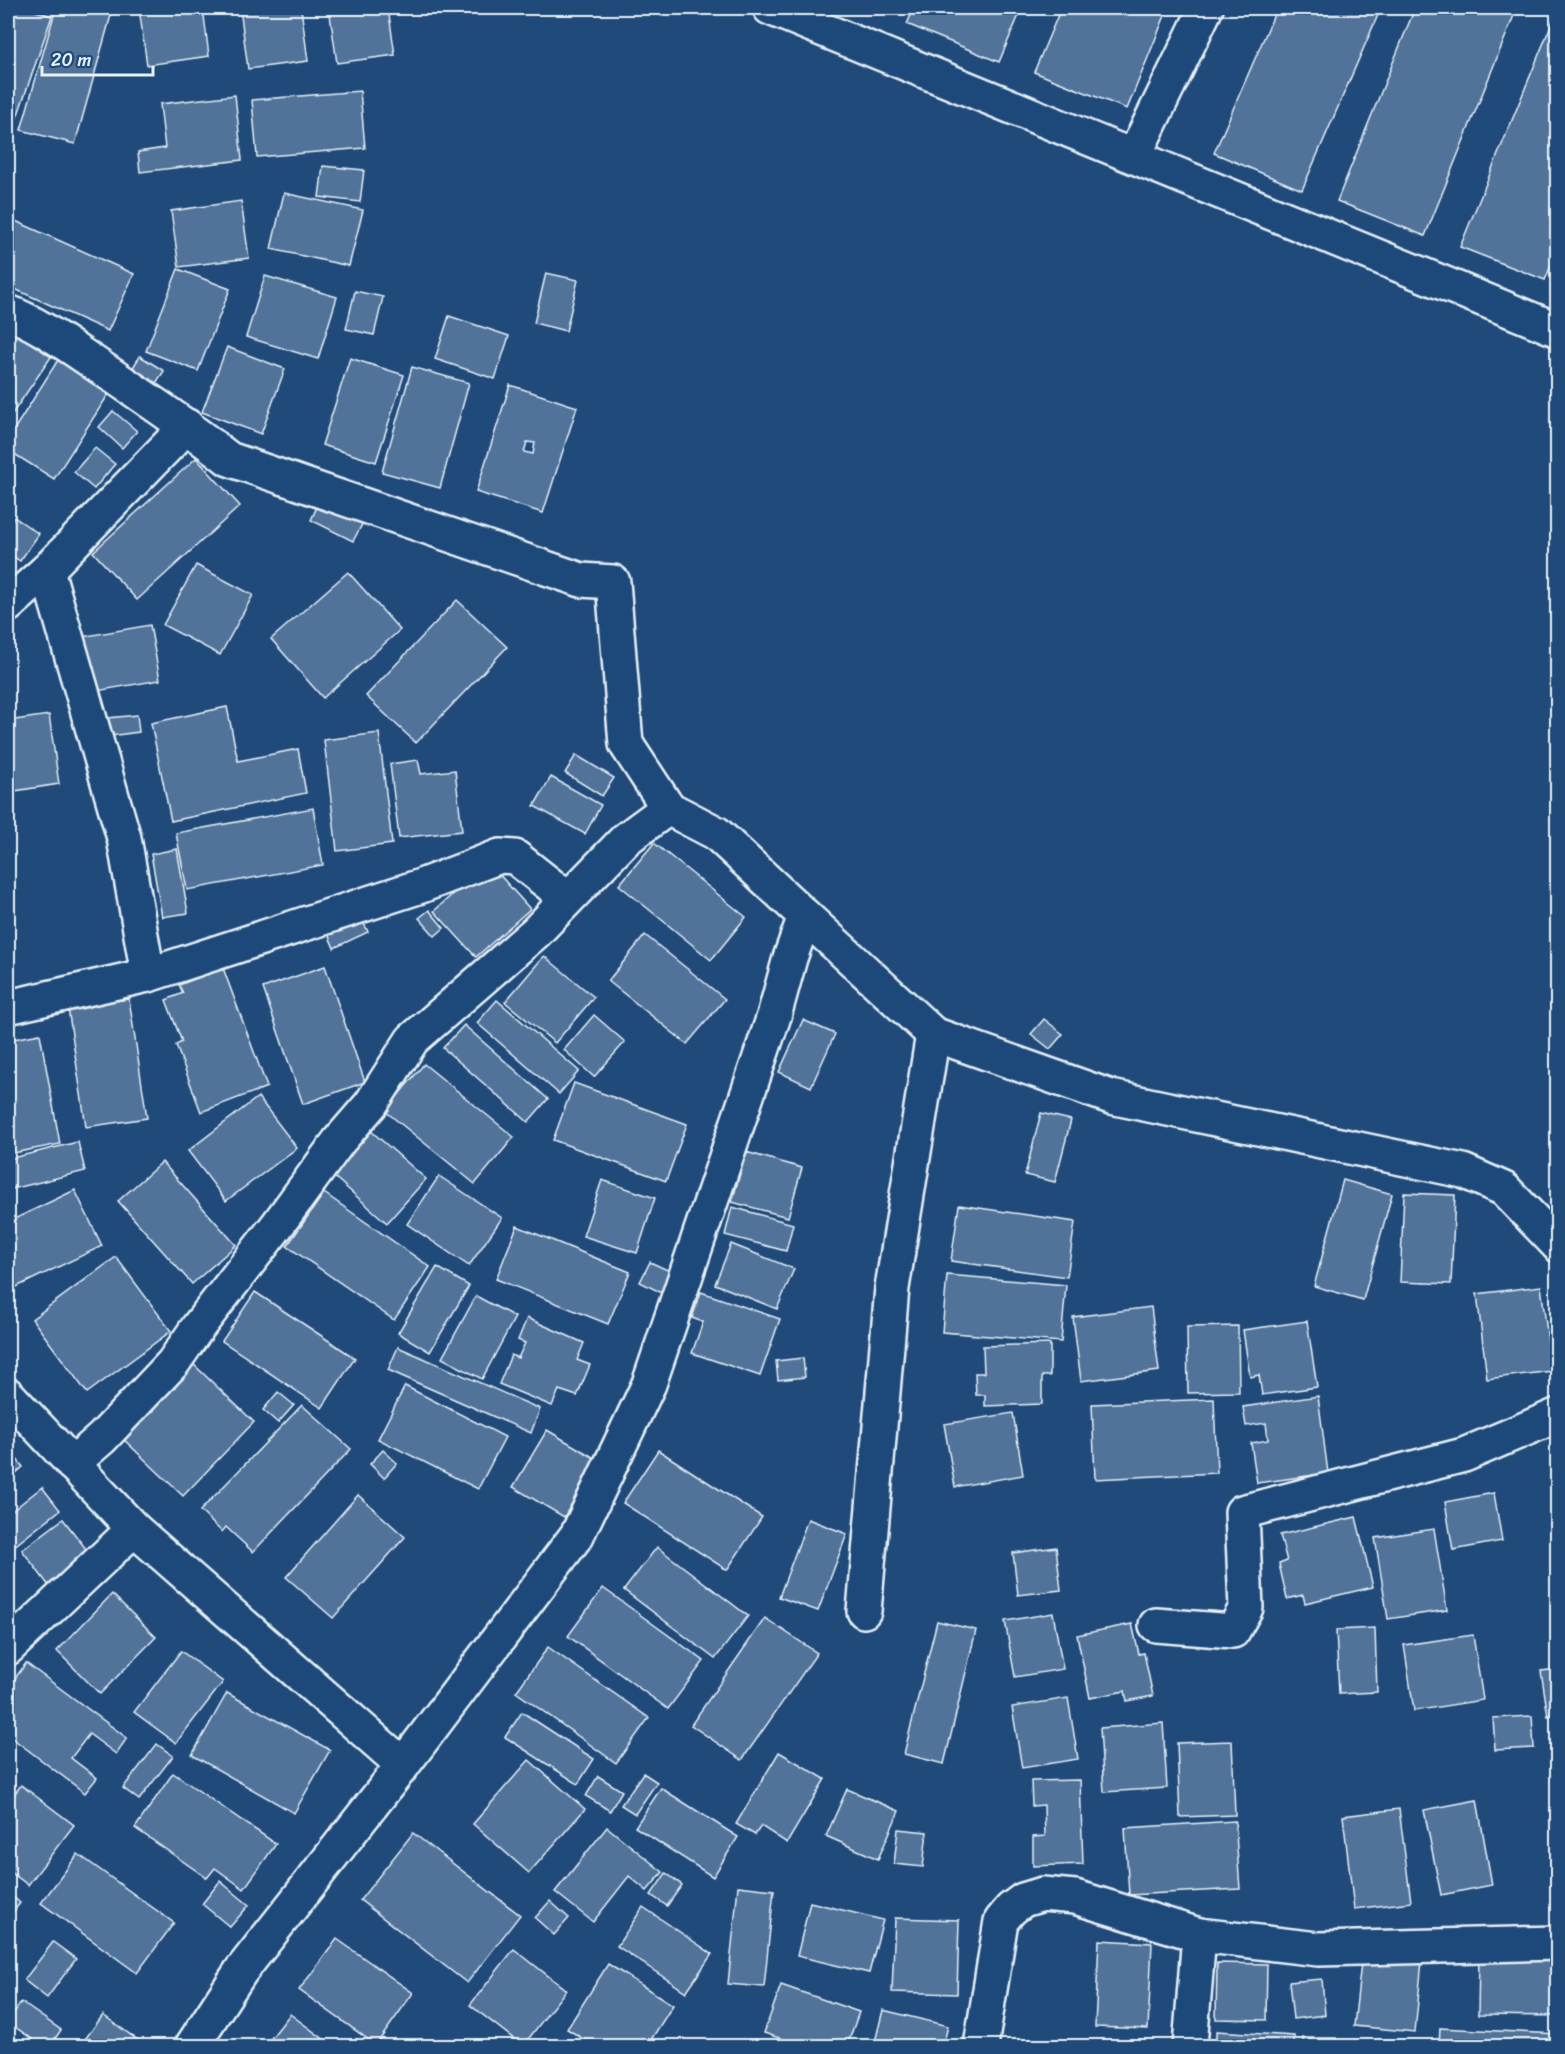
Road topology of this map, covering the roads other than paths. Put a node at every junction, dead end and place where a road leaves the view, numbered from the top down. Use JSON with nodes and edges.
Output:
{"nodes":[{"id":1,"x":770,"y":8,"type":"edge"},
{"id":2,"x":1206,"y":8,"type":"edge"},
{"id":3,"x":1134,"y":156,"type":"junction"},
{"id":4,"x":8,"y":312,"type":"edge"},
{"id":5,"x":1557,"y":330,"type":"edge"},
{"id":6,"x":187,"y":426,"type":"junction"},
{"id":7,"x":47,"y":570,"type":"junction"},
{"id":8,"x":8,"y":606,"type":"edge"},
{"id":9,"x":668,"y":808,"type":"junction"},
{"id":10,"x":567,"y":898,"type":"junction"},
{"id":11,"x":805,"y":916,"type":"junction"},
{"id":12,"x":148,"y":975,"type":"junction"},
{"id":13,"x":8,"y":1007,"type":"edge"},
{"id":14,"x":933,"y":1035,"type":"junction"},
{"id":15,"x":1557,"y":1245,"type":"edge"},
{"id":16,"x":8,"y":1395,"type":"edge"},
{"id":17,"x":1557,"y":1415,"type":"edge"},
{"id":18,"x":72,"y":1464,"type":"junction"},
{"id":19,"x":134,"y":1529,"type":"junction"},
{"id":20,"x":864,"y":1611,"type":"dead end"},
{"id":21,"x":1156,"y":1625,"type":"dead end"},
{"id":22,"x":8,"y":1648,"type":"edge"},
{"id":23,"x":403,"y":1765,"type":"junction"},
{"id":24,"x":1199,"y":1935,"type":"junction"},
{"id":25,"x":1557,"y":1943,"type":"edge"},
{"id":26,"x":192,"y":2046,"type":"edge"},
{"id":27,"x":981,"y":2046,"type":"edge"},
{"id":28,"x":1190,"y":2046,"type":"edge"}],
"edges":[{"from":1,"to":3,"type":"street"},
{"from":2,"to":3,"type":"street"},
{"from":3,"to":5,"type":"street"},
{"from":4,"to":6,"type":"street"},
{"from":6,"to":7,"type":"street"},
{"from":6,"to":9,"type":"street"},
{"from":7,"to":8,"type":"street"},
{"from":7,"to":12,"type":"street"},
{"from":9,"to":10,"type":"street"},
{"from":9,"to":11,"type":"street"},
{"from":10,"to":12,"type":"street"},
{"from":10,"to":18,"type":"street"},
{"from":11,"to":14,"type":"street"},
{"from":11,"to":23,"type":"street"},
{"from":12,"to":13,"type":"street"},
{"from":14,"to":15,"type":"street"},
{"from":14,"to":20,"type":"street"},
{"from":16,"to":18,"type":"street"},
{"from":17,"to":21,"type":"street"},
{"from":18,"to":19,"type":"street"},
{"from":19,"to":22,"type":"street"},
{"from":19,"to":23,"type":"street"},
{"from":23,"to":26,"type":"street"},
{"from":24,"to":25,"type":"street"},
{"from":24,"to":27,"type":"street"},
{"from":24,"to":28,"type":"street"}]}
